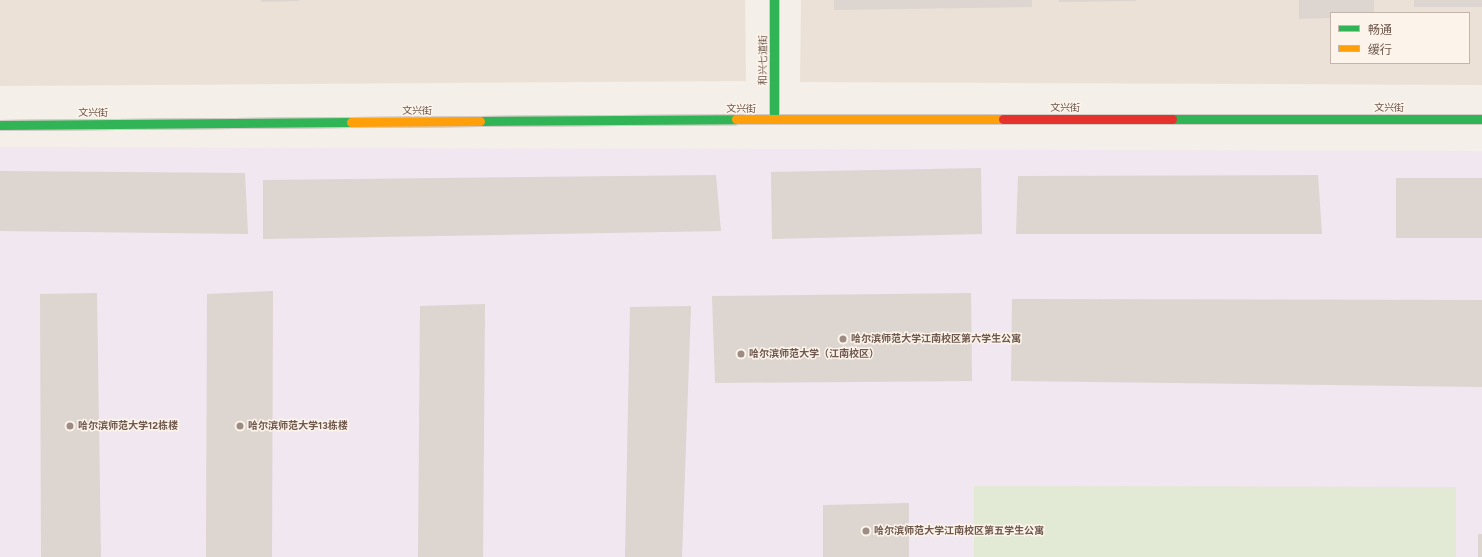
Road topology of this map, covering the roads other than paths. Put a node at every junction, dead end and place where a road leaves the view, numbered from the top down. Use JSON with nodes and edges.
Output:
{"nodes":[{"id":1,"x":774,"y":0,"type":"edge"},
{"id":2,"x":774,"y":119,"type":"junction"},
{"id":3,"x":1482,"y":119,"type":"edge"},
{"id":4,"x":0,"y":125,"type":"edge"}],
"edges":[{"from":1,"to":2,"type":"street","name":"和兴七道街"},
{"from":2,"to":3,"type":"street","name":"文兴街"},
{"from":2,"to":4,"type":"street","name":"文兴街"}]}
